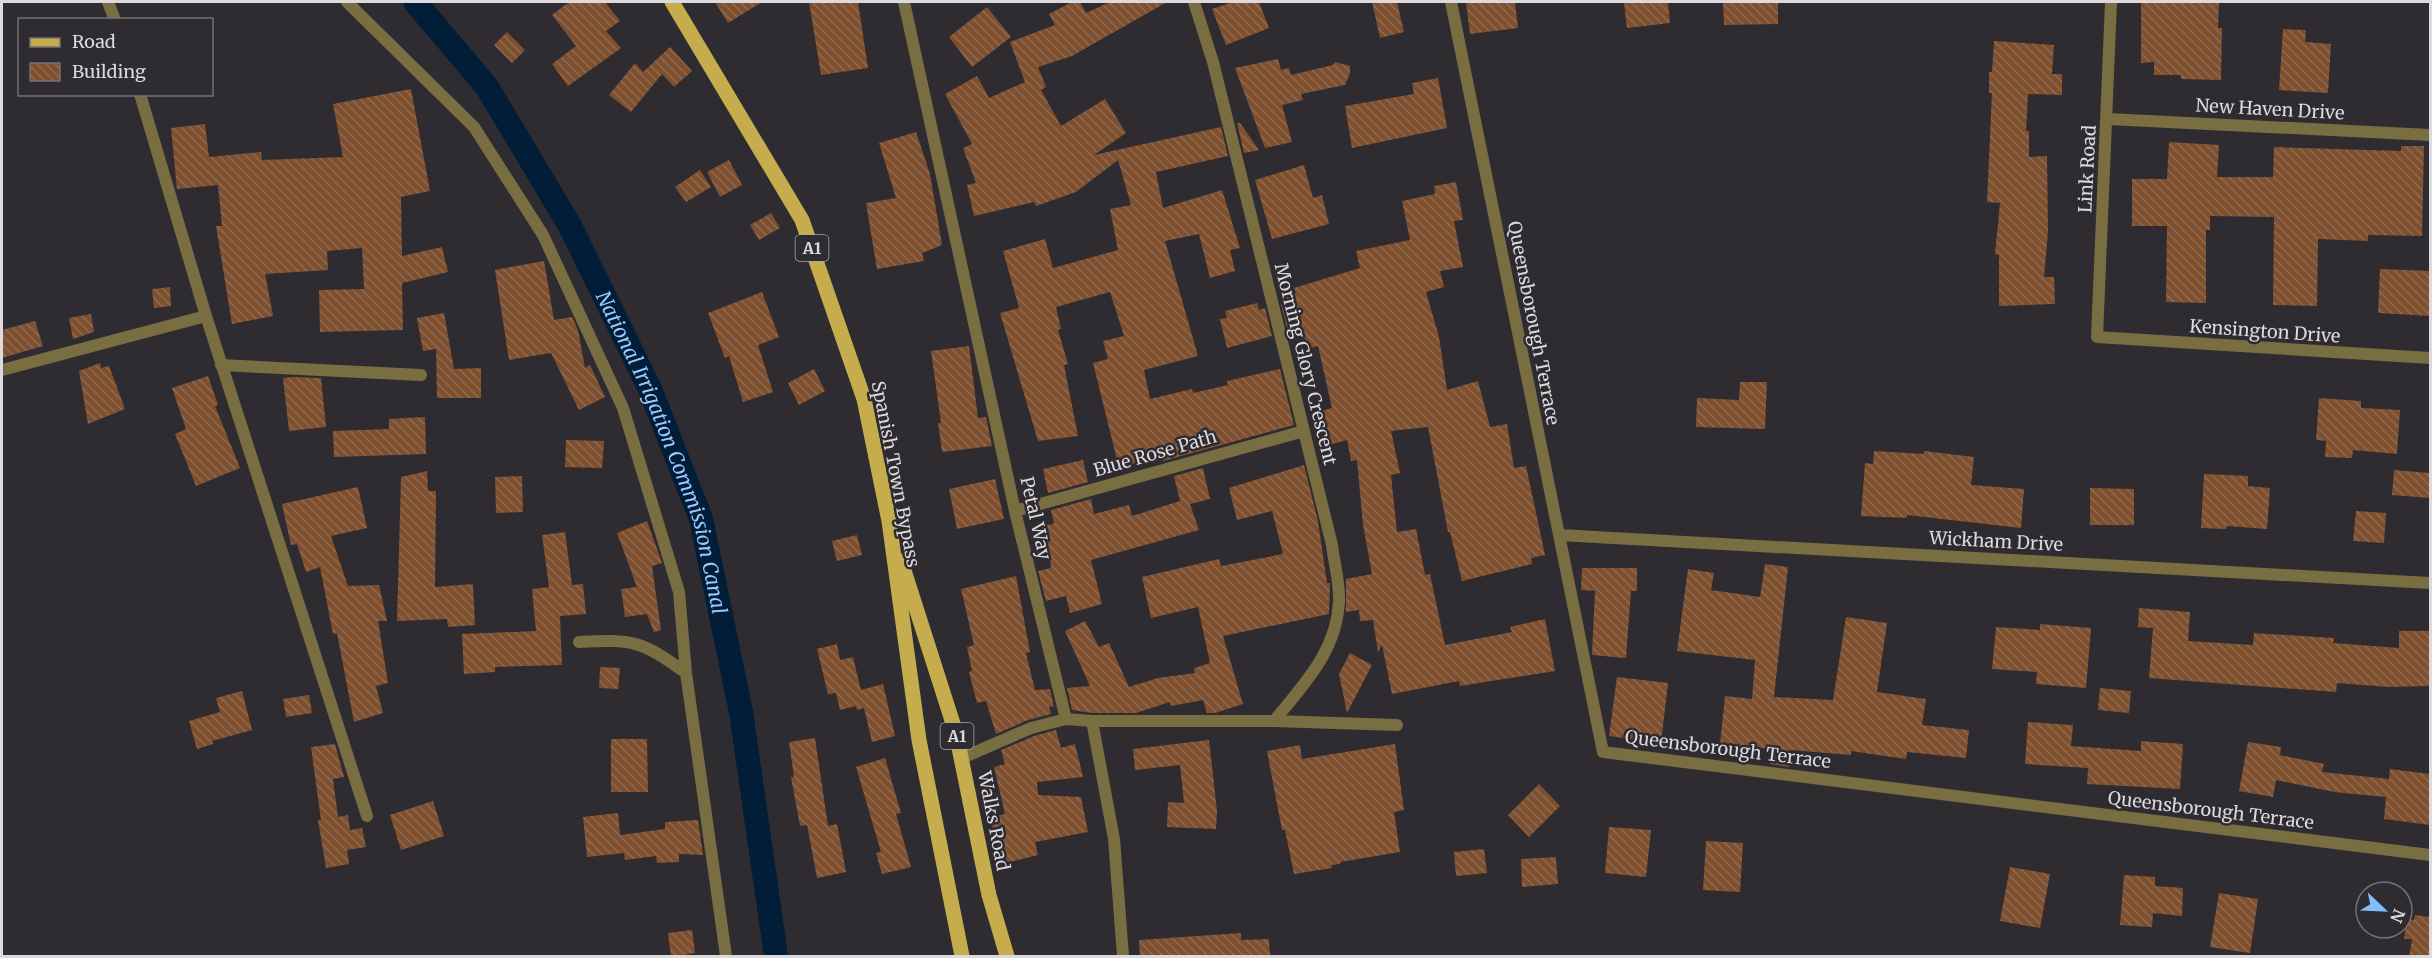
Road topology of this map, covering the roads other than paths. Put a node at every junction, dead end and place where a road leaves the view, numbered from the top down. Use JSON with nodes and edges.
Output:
{"nodes":[{"id":1,"x":108,"y":2,"type":"edge"},
{"id":2,"x":347,"y":2,"type":"edge"},
{"id":3,"x":672,"y":2,"type":"edge"},
{"id":4,"x":903,"y":2,"type":"edge"},
{"id":5,"x":1194,"y":2,"type":"edge"},
{"id":6,"x":1451,"y":2,"type":"edge"},
{"id":7,"x":2110,"y":2,"type":"edge"},
{"id":8,"x":114,"y":18,"type":"edge"},
{"id":9,"x":141,"y":96,"type":"edge"},
{"id":10,"x":2108,"y":118,"type":"junction"},
{"id":11,"x":2430,"y":135,"type":"edge"},
{"id":12,"x":206,"y":316,"type":"junction"},
{"id":13,"x":2097,"y":337,"type":"joint"},
{"id":14,"x":2430,"y":358,"type":"edge"},
{"id":15,"x":221,"y":365,"type":"junction"},
{"id":16,"x":2,"y":370,"type":"edge"},
{"id":17,"x":421,"y":375,"type":"dead end"},
{"id":18,"x":1304,"y":431,"type":"junction"},
{"id":19,"x":1015,"y":511,"type":"junction"},
{"id":20,"x":889,"y":521,"type":"junction"},
{"id":21,"x":1559,"y":535,"type":"junction"},
{"id":22,"x":2430,"y":583,"type":"edge"},
{"id":23,"x":579,"y":642,"type":"dead end"},
{"id":24,"x":686,"y":673,"type":"junction"},
{"id":25,"x":1066,"y":719,"type":"junction"},
{"id":26,"x":1274,"y":721,"type":"junction"},
{"id":27,"x":1092,"y":722,"type":"junction"},
{"id":28,"x":1396,"y":724,"type":"dead end"},
{"id":29,"x":962,"y":758,"type":"junction"},
{"id":30,"x":367,"y":816,"type":"dead end"},
{"id":31,"x":2430,"y":855,"type":"edge"},
{"id":32,"x":726,"y":957,"type":"edge"},
{"id":33,"x":962,"y":957,"type":"edge"},
{"id":34,"x":1007,"y":957,"type":"edge"},
{"id":35,"x":1123,"y":957,"type":"edge"}],
"edges":[{"from":1,"to":8,"type":"street"},
{"from":2,"to":24,"type":"street"},
{"from":3,"to":20,"type":"main road","name":"Spanish Town Bypass","number":"A1"},
{"from":4,"to":19,"type":"street","name":"Petal Way"},
{"from":5,"to":18,"type":"street","name":"Morning Glory Crescent"},
{"from":6,"to":21,"type":"street","name":"Queensborough Terrace"},
{"from":7,"to":10,"type":"street","name":"Link Road"},
{"from":9,"to":12,"type":"street"},
{"from":10,"to":11,"type":"street","name":"New Haven Drive"},
{"from":10,"to":13,"type":"street","name":"Link Road"},
{"from":12,"to":15,"type":"street"},
{"from":12,"to":16,"type":"street"},
{"from":13,"to":14,"type":"street","name":"Kensington Drive"},
{"from":15,"to":17,"type":"street"},
{"from":15,"to":30,"type":"street"},
{"from":18,"to":19,"type":"street","name":"Blue Rose Path"},
{"from":18,"to":26,"type":"street","name":"Morning Glory Crescent"},
{"from":19,"to":25,"type":"street","name":"Petal Way"},
{"from":20,"to":29,"type":"main road","name":"Walks Road","number":"A1"},
{"from":20,"to":33,"type":"main road","name":"Spanish Town Bypass","number":"A1"},
{"from":21,"to":22,"type":"street","name":"Wickham Drive"},
{"from":21,"to":31,"type":"street","name":"Queensborough Terrace"},
{"from":23,"to":24,"type":"street"},
{"from":24,"to":32,"type":"street"},
{"from":25,"to":27,"type":"street"},
{"from":25,"to":29,"type":"street"},
{"from":26,"to":27,"type":"street"},
{"from":26,"to":28,"type":"street"},
{"from":27,"to":35,"type":"street"},
{"from":29,"to":34,"type":"main road","name":"Walks Road","number":"A1"}]}
